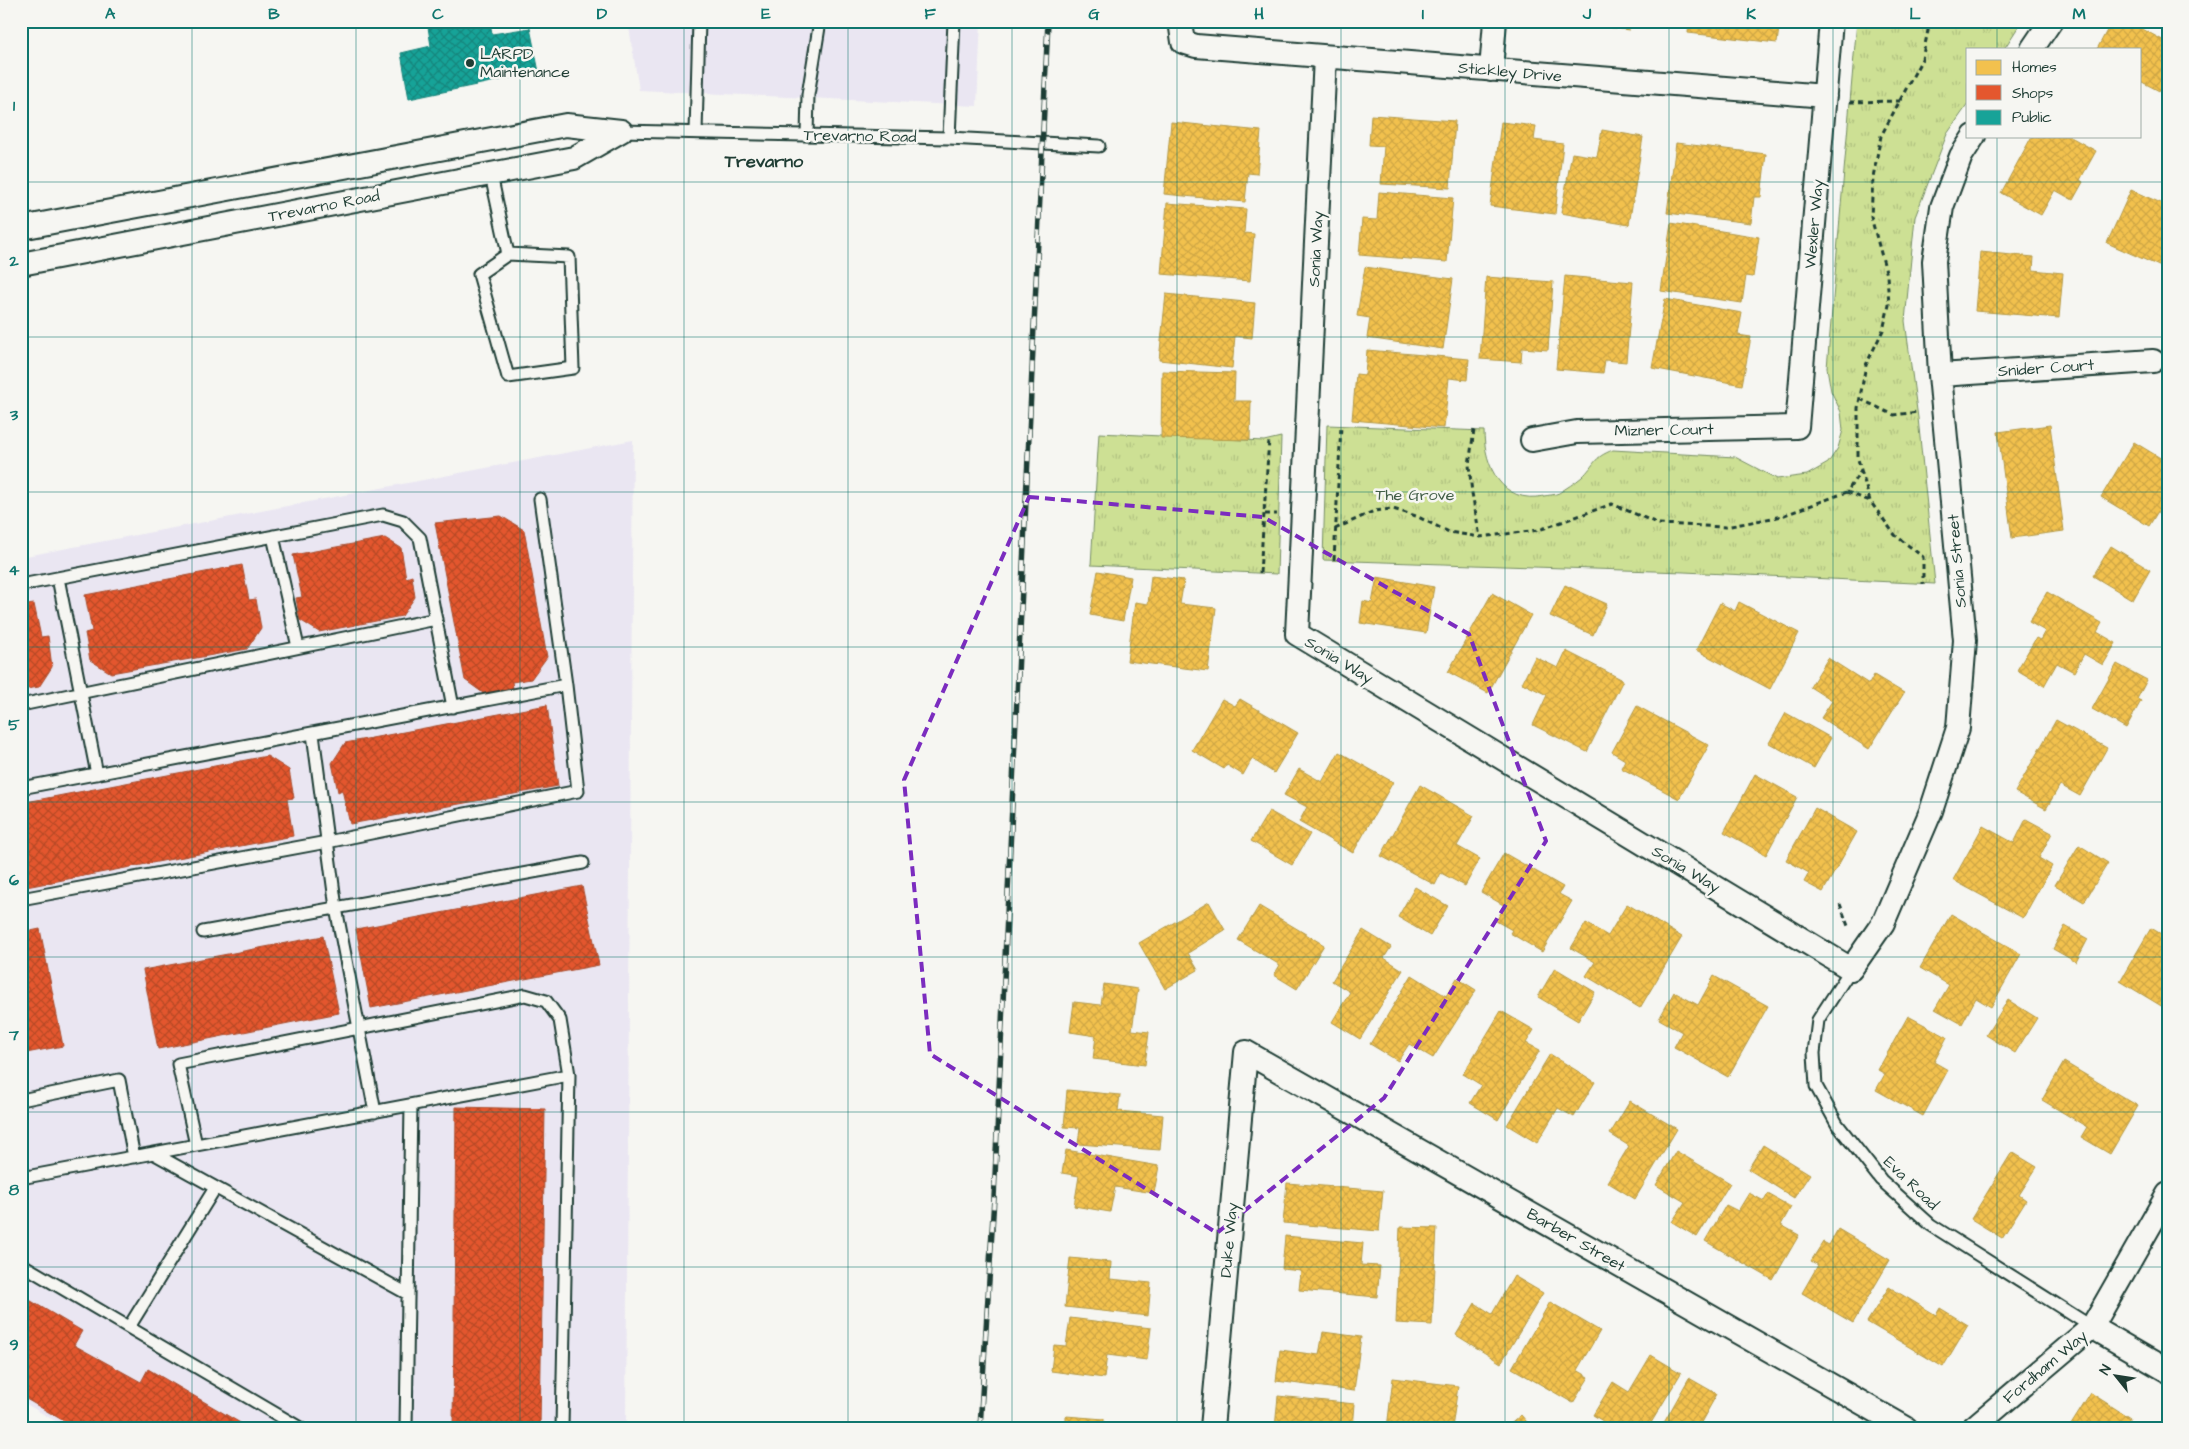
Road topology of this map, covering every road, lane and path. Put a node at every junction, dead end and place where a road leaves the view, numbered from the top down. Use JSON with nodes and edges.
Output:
{"nodes":[{"id":1,"x":699,"y":21,"type":"edge"},
{"id":2,"x":820,"y":21,"type":"edge"},
{"id":3,"x":954,"y":21,"type":"edge"},
{"id":4,"x":1180,"y":21,"type":"edge"},
{"id":5,"x":1495,"y":21,"type":"edge"},
{"id":6,"x":1832,"y":21,"type":"edge"},
{"id":7,"x":1930,"y":21,"type":"edge"},
{"id":8,"x":2051,"y":21,"type":"edge"},
{"id":9,"x":2033,"y":48,"type":"edge"},
{"id":10,"x":1325,"y":57,"type":"junction"},
{"id":11,"x":1491,"y":70,"type":"junction"},
{"id":12,"x":1825,"y":96,"type":"junction"},
{"id":13,"x":1900,"y":101,"type":"junction"},
{"id":14,"x":621,"y":131,"type":"junction"},
{"id":15,"x":696,"y":132,"type":"junction"},
{"id":16,"x":807,"y":135,"type":"junction"},
{"id":17,"x":948,"y":138,"type":"junction"},
{"id":18,"x":1973,"y":138,"type":"edge"},
{"id":19,"x":1099,"y":146,"type":"dead end"},
{"id":20,"x":491,"y":174,"type":"junction"},
{"id":21,"x":21,"y":228,"type":"edge"},
{"id":22,"x":508,"y":254,"type":"junction"},
{"id":23,"x":21,"y":264,"type":"edge"},
{"id":24,"x":2153,"y":361,"type":"dead end"},
{"id":25,"x":1940,"y":376,"type":"junction"},
{"id":26,"x":1860,"y":399,"type":"junction"},
{"id":27,"x":1943,"y":409,"type":"junction"},
{"id":28,"x":1341,"y":426,"type":"dead end"},
{"id":29,"x":1797,"y":426,"type":"joint"},
{"id":30,"x":1474,"y":430,"type":"dead end"},
{"id":31,"x":1269,"y":439,"type":"dead end"},
{"id":32,"x":1532,"y":440,"type":"dead end"},
{"id":33,"x":1861,"y":470,"type":"junction"},
{"id":34,"x":1847,"y":492,"type":"junction"},
{"id":35,"x":540,"y":499,"type":"dead end"},
{"id":36,"x":1870,"y":501,"type":"junction"},
{"id":37,"x":1335,"y":529,"type":"junction"},
{"id":38,"x":273,"y":536,"type":"junction"},
{"id":39,"x":1480,"y":537,"type":"junction"},
{"id":40,"x":1334,"y":560,"type":"dead end"},
{"id":41,"x":1260,"y":573,"type":"dead end"},
{"id":42,"x":58,"y":578,"type":"junction"},
{"id":43,"x":1923,"y":584,"type":"dead end"},
{"id":44,"x":21,"y":585,"type":"edge"},
{"id":45,"x":436,"y":619,"type":"junction"},
{"id":46,"x":298,"y":647,"type":"junction"},
{"id":47,"x":566,"y":685,"type":"junction"},
{"id":48,"x":80,"y":692,"type":"junction"},
{"id":49,"x":21,"y":705,"type":"edge"},
{"id":50,"x":453,"y":707,"type":"junction"},
{"id":51,"x":313,"y":734,"type":"junction"},
{"id":52,"x":97,"y":774,"type":"junction"},
{"id":53,"x":21,"y":788,"type":"edge"},
{"id":54,"x":327,"y":842,"type":"junction"},
{"id":55,"x":583,"y":863,"type":"dead end"},
{"id":56,"x":21,"y":900,"type":"edge"},
{"id":57,"x":336,"y":908,"type":"junction"},
{"id":58,"x":203,"y":932,"type":"dead end"},
{"id":59,"x":1851,"y":969,"type":"junction"},
{"id":60,"x":358,"y":1028,"type":"junction"},
{"id":61,"x":1246,"y":1052,"type":"joint"},
{"id":62,"x":569,"y":1075,"type":"junction"},
{"id":63,"x":21,"y":1100,"type":"edge"},
{"id":64,"x":411,"y":1105,"type":"junction"},
{"id":65,"x":375,"y":1112,"type":"junction"},
{"id":66,"x":196,"y":1145,"type":"junction"},
{"id":67,"x":153,"y":1153,"type":"junction"},
{"id":68,"x":134,"y":1157,"type":"junction"},
{"id":69,"x":21,"y":1178,"type":"edge"},
{"id":70,"x":215,"y":1188,"type":"junction"},
{"id":71,"x":2168,"y":1194,"type":"edge"},
{"id":72,"x":21,"y":1264,"type":"edge"},
{"id":73,"x":408,"y":1294,"type":"junction"},
{"id":74,"x":129,"y":1327,"type":"junction"},
{"id":75,"x":2092,"y":1327,"type":"junction"},
{"id":76,"x":2168,"y":1371,"type":"edge"},
{"id":77,"x":300,"y":1428,"type":"edge"},
{"id":78,"x":406,"y":1428,"type":"edge"},
{"id":79,"x":562,"y":1428,"type":"edge"},
{"id":80,"x":1212,"y":1428,"type":"edge"},
{"id":81,"x":1906,"y":1428,"type":"edge"},
{"id":82,"x":1973,"y":1428,"type":"edge"}],
"edges":[{"from":1,"to":15,"type":"lane"},
{"from":2,"to":16,"type":"lane"},
{"from":3,"to":17,"type":"lane"},
{"from":4,"to":10,"type":"street","name":"Stickley Drive"},
{"from":5,"to":11,"type":"street"},
{"from":6,"to":12,"type":"street","name":"Wexler Way"},
{"from":7,"to":13,"type":"path"},
{"from":8,"to":9,"type":"street"},
{"from":10,"to":11,"type":"street","name":"Stickley Drive"},
{"from":10,"to":59,"type":"street","name":"Sonia Way"},
{"from":11,"to":12,"type":"street","name":"Stickley Drive"},
{"from":12,"to":13,"type":"path"},
{"from":12,"to":29,"type":"street","name":"Wexler Way"},
{"from":13,"to":26,"type":"path"},
{"from":14,"to":15,"type":"lane","name":"Trevarno Road"},
{"from":14,"to":20,"type":"street","name":"Trevarno Road"},
{"from":14,"to":21,"type":"street","name":"Trevarno Road"},
{"from":15,"to":16,"type":"lane","name":"Trevarno Road"},
{"from":16,"to":17,"type":"lane","name":"Trevarno Road"},
{"from":17,"to":19,"type":"lane","name":"Trevarno Road"},
{"from":18,"to":25,"type":"street","name":"Sonia Street"},
{"from":20,"to":22,"type":"lane"},
{"from":20,"to":23,"type":"street","name":"Trevarno Road"},
{"from":22,"to":22,"type":"lane"},
{"from":24,"to":25,"type":"street","name":"Snider Court"},
{"from":25,"to":27,"type":"street","name":"Sonia Street"},
{"from":26,"to":27,"type":"path"},
{"from":26,"to":33,"type":"path"},
{"from":27,"to":59,"type":"street","name":"Sonia Street"},
{"from":28,"to":37,"type":"path"},
{"from":29,"to":32,"type":"street","name":"Mizner Court"},
{"from":30,"to":39,"type":"path"},
{"from":31,"to":41,"type":"path"},
{"from":33,"to":34,"type":"path"},
{"from":33,"to":36,"type":"path"},
{"from":34,"to":36,"type":"path"},
{"from":34,"to":39,"type":"path"},
{"from":35,"to":47,"type":"lane"},
{"from":36,"to":43,"type":"path"},
{"from":37,"to":39,"type":"path"},
{"from":37,"to":40,"type":"path"},
{"from":38,"to":42,"type":"lane"},
{"from":38,"to":45,"type":"lane"},
{"from":38,"to":46,"type":"lane"},
{"from":42,"to":44,"type":"lane"},
{"from":42,"to":48,"type":"lane"},
{"from":45,"to":46,"type":"lane"},
{"from":45,"to":50,"type":"lane"},
{"from":46,"to":48,"type":"lane"},
{"from":47,"to":50,"type":"lane"},
{"from":47,"to":54,"type":"lane"},
{"from":48,"to":49,"type":"lane"},
{"from":48,"to":52,"type":"lane"},
{"from":50,"to":51,"type":"lane"},
{"from":51,"to":52,"type":"lane"},
{"from":51,"to":54,"type":"lane"},
{"from":52,"to":53,"type":"lane"},
{"from":54,"to":56,"type":"lane"},
{"from":54,"to":57,"type":"lane"},
{"from":55,"to":57,"type":"lane"},
{"from":57,"to":58,"type":"lane"},
{"from":57,"to":60,"type":"lane"},
{"from":59,"to":75,"type":"lane","name":"Eva Road"},
{"from":60,"to":62,"type":"lane"},
{"from":60,"to":65,"type":"lane"},
{"from":60,"to":66,"type":"lane"},
{"from":61,"to":80,"type":"street","name":"Duke Way"},
{"from":61,"to":81,"type":"street","name":"Barber Street"},
{"from":62,"to":64,"type":"lane"},
{"from":62,"to":79,"type":"lane"},
{"from":63,"to":68,"type":"lane"},
{"from":64,"to":65,"type":"lane"},
{"from":64,"to":73,"type":"lane"},
{"from":65,"to":66,"type":"lane"},
{"from":66,"to":67,"type":"lane"},
{"from":67,"to":68,"type":"lane"},
{"from":67,"to":70,"type":"lane"},
{"from":68,"to":69,"type":"lane"},
{"from":70,"to":73,"type":"lane"},
{"from":70,"to":74,"type":"lane"},
{"from":71,"to":75,"type":"street","name":"Fordham Way"},
{"from":72,"to":74,"type":"lane"},
{"from":73,"to":78,"type":"lane"},
{"from":74,"to":77,"type":"lane"},
{"from":75,"to":76,"type":"street"},
{"from":75,"to":82,"type":"street","name":"Fordham Way"}]}
